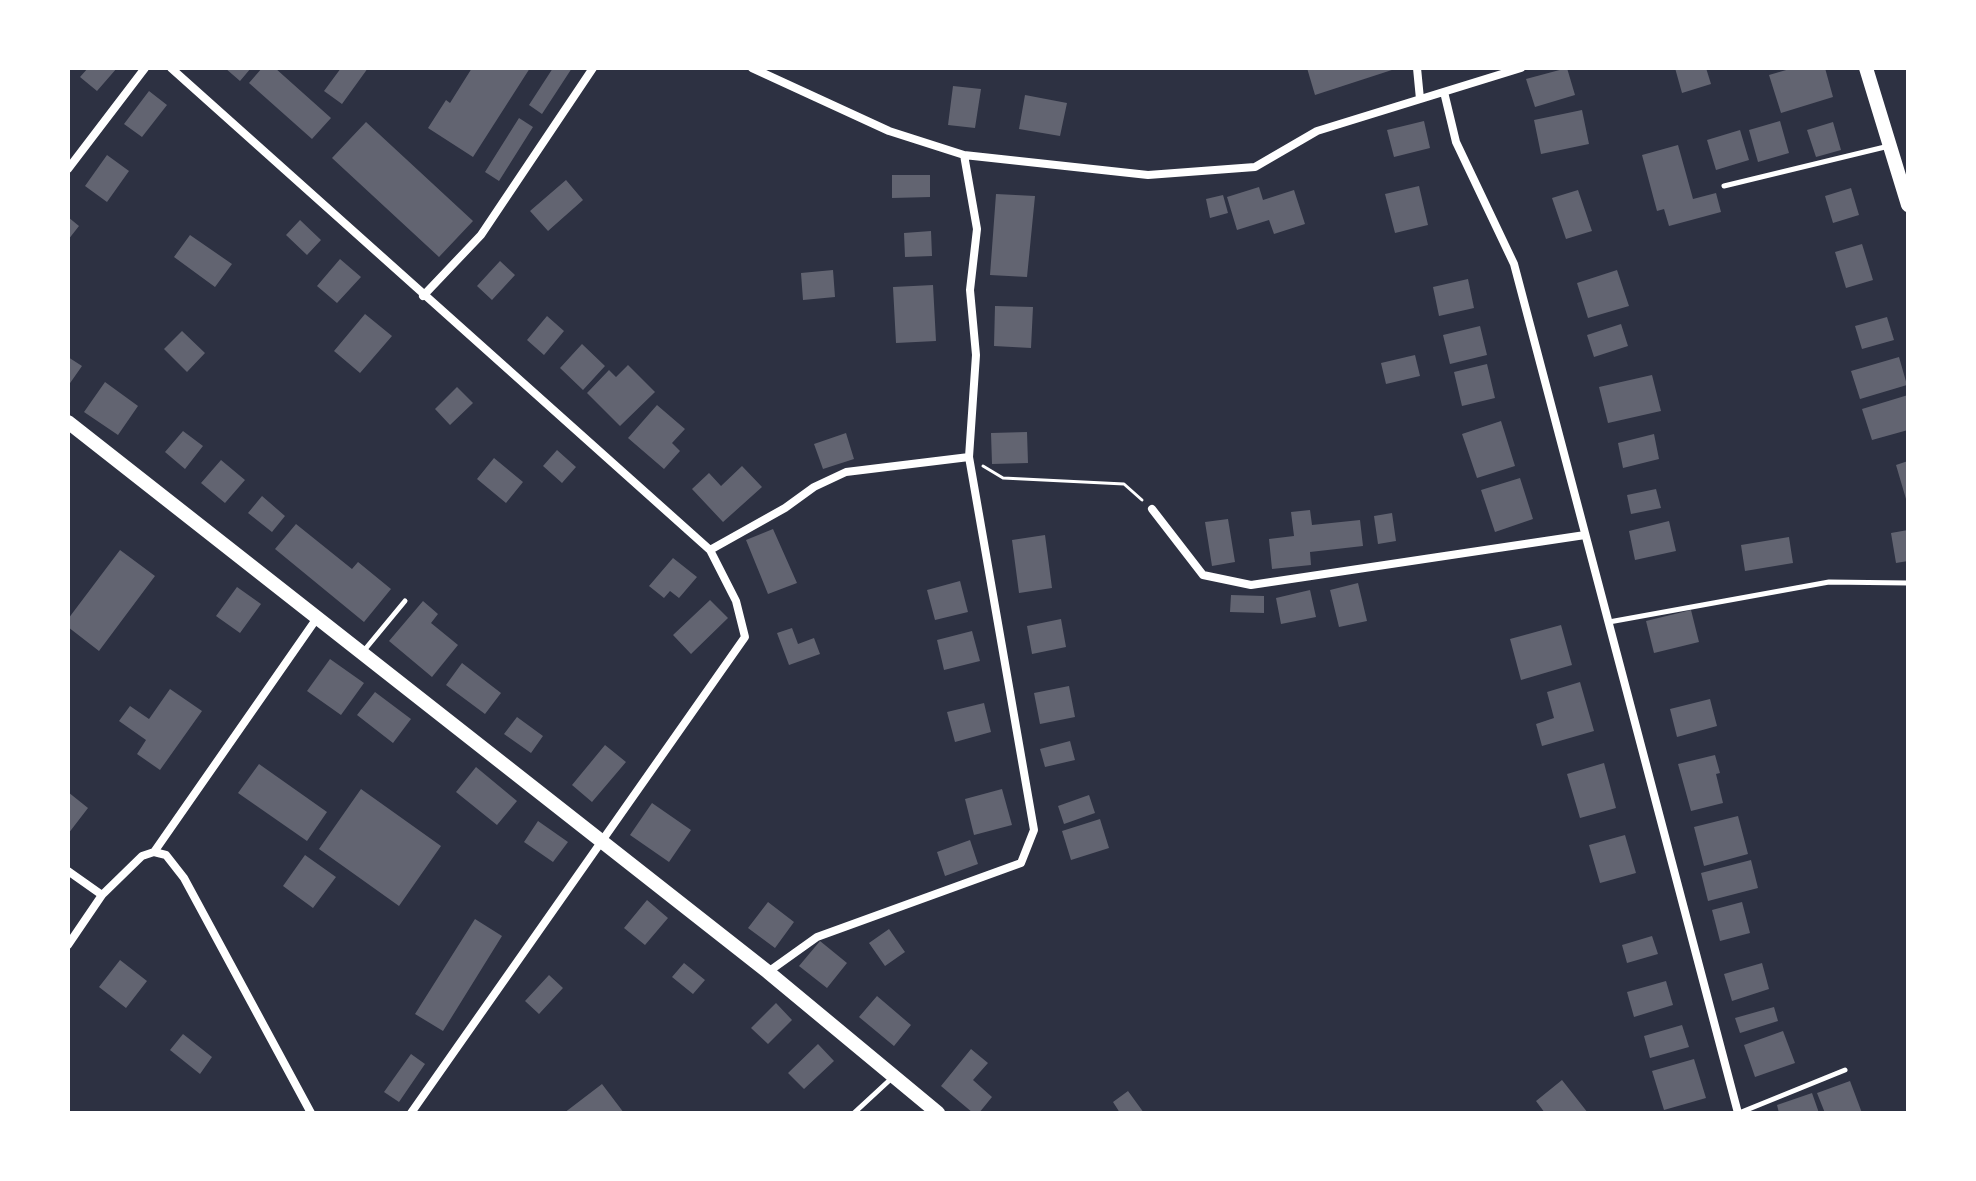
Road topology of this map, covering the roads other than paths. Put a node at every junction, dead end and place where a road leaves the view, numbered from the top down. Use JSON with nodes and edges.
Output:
{"nodes":[{"id":1,"x":145,"y":68,"type":"edge"},
{"id":2,"x":171,"y":68,"type":"edge"},
{"id":3,"x":593,"y":68,"type":"edge"},
{"id":4,"x":752,"y":68,"type":"edge"},
{"id":5,"x":1417,"y":68,"type":"edge"},
{"id":6,"x":1521,"y":68,"type":"edge"},
{"id":7,"x":1866,"y":68,"type":"edge"},
{"id":8,"x":1444,"y":92,"type":"junction"},
{"id":9,"x":1420,"y":99,"type":"junction"},
{"id":10,"x":1890,"y":146,"type":"junction"},
{"id":11,"x":964,"y":155,"type":"junction"},
{"id":12,"x":68,"y":169,"type":"edge"},
{"id":13,"x":1724,"y":186,"type":"dead end"},
{"id":14,"x":1908,"y":205,"type":"edge"},
{"id":15,"x":423,"y":296,"type":"junction"},
{"id":16,"x":68,"y":422,"type":"edge"},
{"id":17,"x":969,"y":457,"type":"junction"},
{"id":18,"x":1152,"y":509,"type":"road end"},
{"id":19,"x":1585,"y":535,"type":"junction"},
{"id":20,"x":710,"y":550,"type":"junction"},
{"id":21,"x":1908,"y":583,"type":"edge"},
{"id":22,"x":405,"y":601,"type":"dead end"},
{"id":23,"x":317,"y":618,"type":"junction"},
{"id":24,"x":1609,"y":622,"type":"junction"},
{"id":25,"x":361,"y":654,"type":"junction"},
{"id":26,"x":602,"y":841,"type":"junction"},
{"id":27,"x":154,"y":852,"type":"junction"},
{"id":28,"x":68,"y":871,"type":"edge"},
{"id":29,"x":102,"y":895,"type":"junction"},
{"id":30,"x":68,"y":945,"type":"edge"},
{"id":31,"x":768,"y":972,"type":"junction"},
{"id":32,"x":1845,"y":1070,"type":"dead end"},
{"id":33,"x":894,"y":1076,"type":"junction"},
{"id":34,"x":311,"y":1113,"type":"edge"},
{"id":35,"x":411,"y":1113,"type":"edge"},
{"id":36,"x":854,"y":1113,"type":"edge"},
{"id":37,"x":938,"y":1113,"type":"edge"},
{"id":38,"x":1739,"y":1113,"type":"edge"}],
"edges":[{"from":1,"to":12,"type":"street"},
{"from":2,"to":15,"type":"street"},
{"from":3,"to":15,"type":"street"},
{"from":4,"to":11,"type":"street"},
{"from":5,"to":9,"type":"street"},
{"from":6,"to":8,"type":"street"},
{"from":7,"to":10,"type":"street"},
{"from":8,"to":9,"type":"street"},
{"from":8,"to":19,"type":"street"},
{"from":9,"to":11,"type":"street"},
{"from":10,"to":13,"type":"lane"},
{"from":10,"to":14,"type":"street"},
{"from":11,"to":17,"type":"street"},
{"from":15,"to":20,"type":"street"},
{"from":16,"to":23,"type":"street"},
{"from":17,"to":20,"type":"street"},
{"from":17,"to":31,"type":"street"},
{"from":18,"to":19,"type":"street"},
{"from":19,"to":24,"type":"street"},
{"from":20,"to":26,"type":"street"},
{"from":21,"to":24,"type":"lane"},
{"from":22,"to":25,"type":"lane"},
{"from":23,"to":25,"type":"street"},
{"from":23,"to":27,"type":"street"},
{"from":24,"to":38,"type":"street"},
{"from":25,"to":26,"type":"street"},
{"from":26,"to":31,"type":"street"},
{"from":26,"to":35,"type":"street"},
{"from":27,"to":29,"type":"street"},
{"from":27,"to":34,"type":"street"},
{"from":28,"to":29,"type":"street"},
{"from":29,"to":30,"type":"street"},
{"from":31,"to":33,"type":"street"},
{"from":32,"to":38,"type":"lane"},
{"from":33,"to":36,"type":"lane"},
{"from":33,"to":37,"type":"street"}]}
